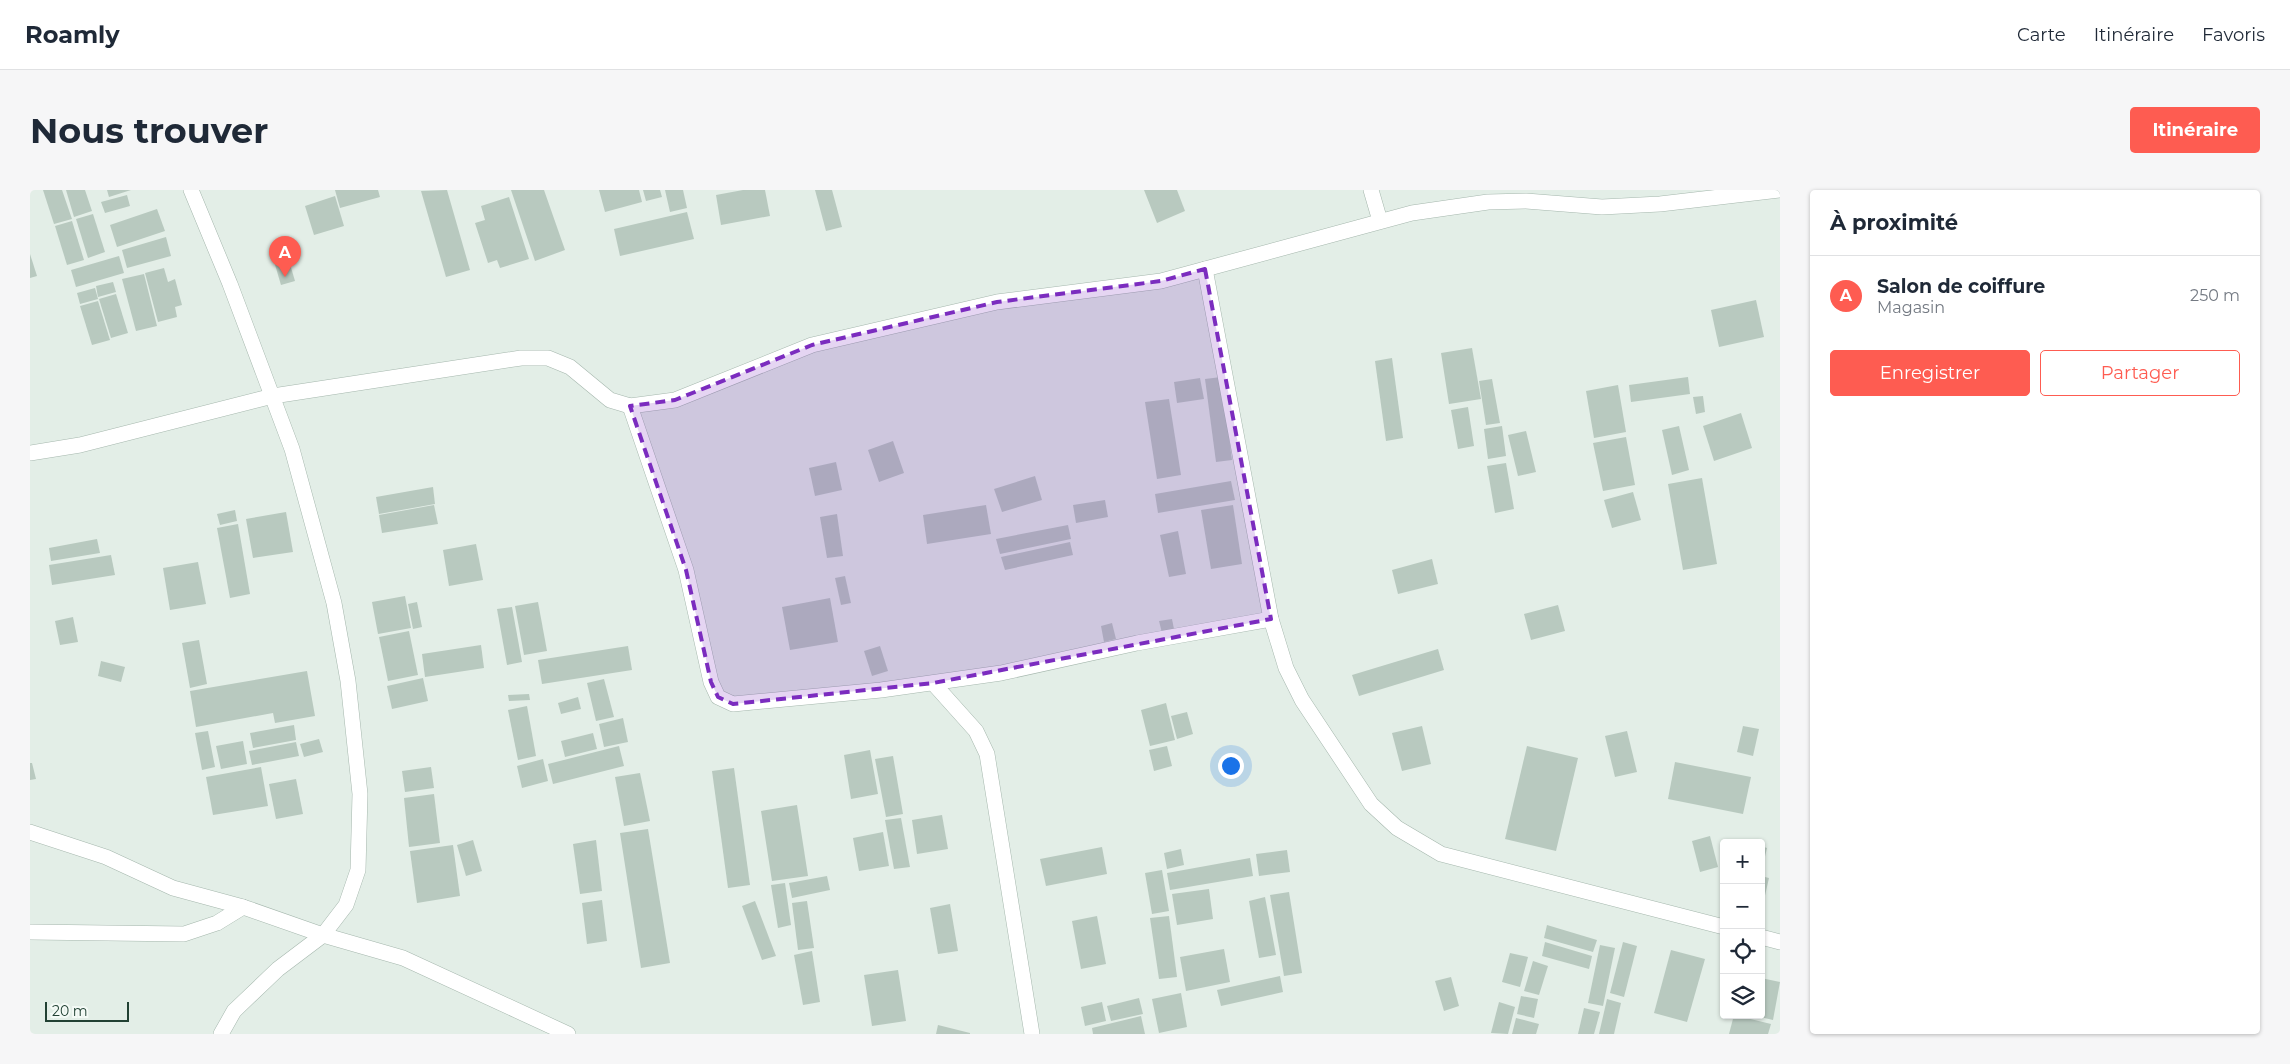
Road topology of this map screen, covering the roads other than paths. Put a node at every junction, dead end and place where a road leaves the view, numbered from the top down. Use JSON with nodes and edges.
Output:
{"nodes":[{"id":1,"x":191,"y":190,"type":"edge"},
{"id":2,"x":1371,"y":190,"type":"edge"},
{"id":3,"x":1779,"y":190,"type":"edge"},
{"id":4,"x":1380,"y":222,"type":"junction"},
{"id":5,"x":1205,"y":269,"type":"junction"},
{"id":6,"x":273,"y":396,"type":"junction"},
{"id":7,"x":630,"y":406,"type":"junction"},
{"id":8,"x":30,"y":453,"type":"edge"},
{"id":9,"x":1272,"y":619,"type":"junction"},
{"id":10,"x":933,"y":683,"type":"junction"},
{"id":11,"x":30,"y":832,"type":"edge"},
{"id":12,"x":243,"y":907,"type":"junction"},
{"id":13,"x":1720,"y":926,"type":"edge"},
{"id":14,"x":30,"y":932,"type":"edge"},
{"id":15,"x":323,"y":934,"type":"junction"},
{"id":16,"x":1765,"y":938,"type":"edge"},
{"id":17,"x":1780,"y":942,"type":"edge"},
{"id":18,"x":221,"y":1034,"type":"edge"},
{"id":19,"x":568,"y":1034,"type":"edge"},
{"id":20,"x":1032,"y":1034,"type":"edge"}],
"edges":[{"from":1,"to":6,"type":"street"},
{"from":2,"to":4,"type":"street"},
{"from":3,"to":4,"type":"street"},
{"from":4,"to":5,"type":"street"},
{"from":5,"to":7,"type":"street"},
{"from":5,"to":9,"type":"street"},
{"from":6,"to":7,"type":"street"},
{"from":6,"to":8,"type":"street"},
{"from":6,"to":15,"type":"street"},
{"from":7,"to":10,"type":"street"},
{"from":9,"to":10,"type":"street"},
{"from":9,"to":13,"type":"street"},
{"from":10,"to":20,"type":"street"},
{"from":11,"to":12,"type":"street"},
{"from":12,"to":14,"type":"street"},
{"from":12,"to":15,"type":"street"},
{"from":15,"to":18,"type":"street"},
{"from":15,"to":19,"type":"street"},
{"from":16,"to":17,"type":"street"}]}
